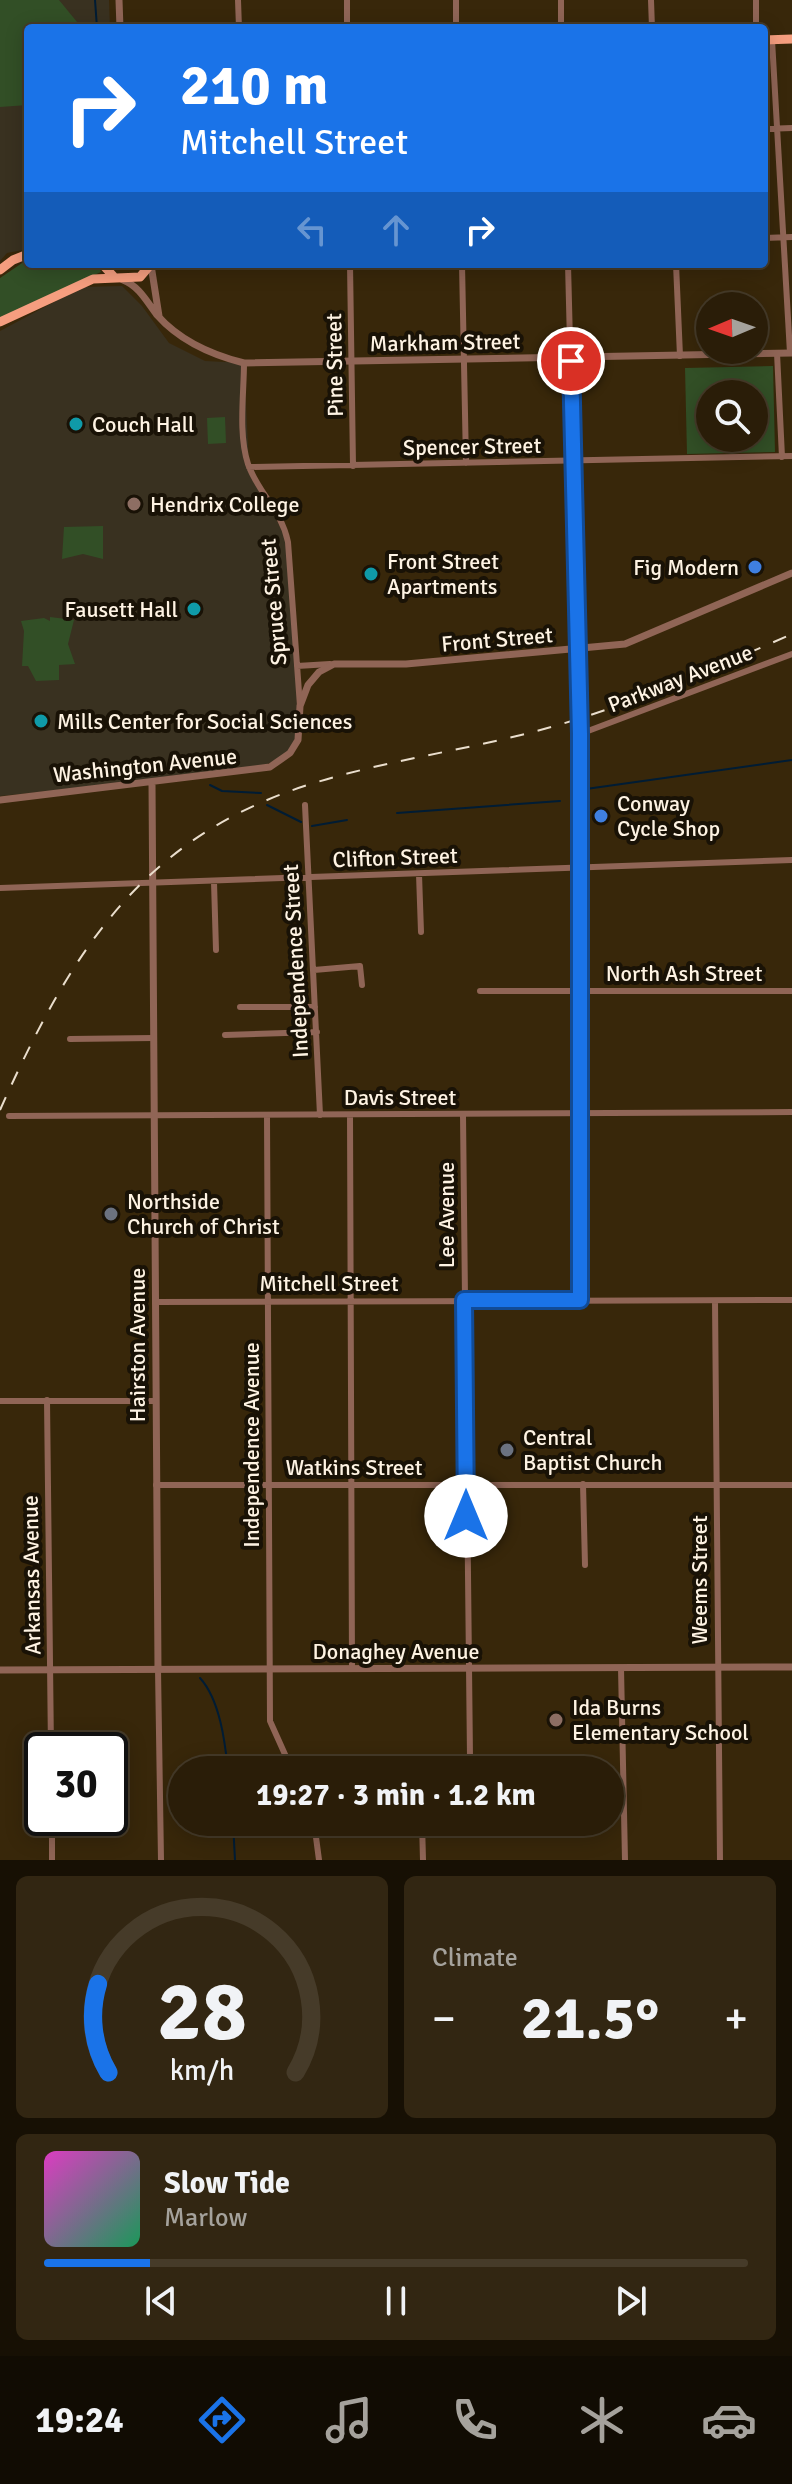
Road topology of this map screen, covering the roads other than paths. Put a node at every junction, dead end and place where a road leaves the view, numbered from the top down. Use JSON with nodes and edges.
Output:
{"nodes":[{"id":1,"x":119,"y":0,"type":"edge"},
{"id":2,"x":238,"y":0,"type":"edge"},
{"id":3,"x":347,"y":0,"type":"edge"},
{"id":4,"x":456,"y":0,"type":"edge"},
{"id":5,"x":561,"y":0,"type":"edge"},
{"id":6,"x":651,"y":0,"type":"edge"},
{"id":7,"x":756,"y":0,"type":"edge"},
{"id":8,"x":120,"y":24,"type":"edge"},
{"id":9,"x":239,"y":24,"type":"edge"},
{"id":10,"x":347,"y":24,"type":"edge"},
{"id":11,"x":456,"y":24,"type":"edge"},
{"id":12,"x":561,"y":24,"type":"edge"},
{"id":13,"x":652,"y":24,"type":"edge"},
{"id":14,"x":756,"y":24,"type":"edge"},
{"id":15,"x":792,"y":39,"type":"edge"},
{"id":16,"x":768,"y":40,"type":"edge"},
{"id":17,"x":777,"y":128,"type":"junction"},
{"id":18,"x":792,"y":128,"type":"edge"},
{"id":19,"x":768,"y":129,"type":"edge"},
{"id":20,"x":783,"y":237,"type":"junction"},
{"id":21,"x":792,"y":237,"type":"edge"},
{"id":22,"x":768,"y":238,"type":"edge"},
{"id":23,"x":24,"y":256,"type":"edge"},
{"id":24,"x":107,"y":268,"type":"edge"},
{"id":25,"x":148,"y":268,"type":"edge"},
{"id":26,"x":152,"y":268,"type":"edge"},
{"id":27,"x":350,"y":268,"type":"edge"},
{"id":28,"x":462,"y":268,"type":"edge"},
{"id":29,"x":568,"y":268,"type":"edge"},
{"id":30,"x":676,"y":268,"type":"edge"},
{"id":31,"x":0,"y":270,"type":"edge"},
{"id":32,"x":119,"y":279,"type":"junction"},
{"id":33,"x":160,"y":318,"type":"junction"},
{"id":34,"x":0,"y":322,"type":"edge"},
{"id":35,"x":777,"y":353,"type":"junction"},
{"id":36,"x":791,"y":353,"type":"edge"},
{"id":37,"x":680,"y":356,"type":"junction"},
{"id":38,"x":571,"y":358,"type":"junction"},
{"id":39,"x":464,"y":359,"type":"junction"},
{"id":40,"x":352,"y":362,"type":"junction"},
{"id":41,"x":244,"y":363,"type":"junction"},
{"id":42,"x":792,"y":456,"type":"edge"},
{"id":43,"x":782,"y":457,"type":"junction"},
{"id":44,"x":572,"y":462,"type":"junction"},
{"id":45,"x":466,"y":463,"type":"junction"},
{"id":46,"x":353,"y":466,"type":"junction"},
{"id":47,"x":249,"y":467,"type":"junction"},
{"id":48,"x":792,"y":573,"type":"edge"},
{"id":49,"x":576,"y":651,"type":"junction"},
{"id":50,"x":792,"y":654,"type":"edge"},
{"id":51,"x":334,"y":664,"type":"junction"},
{"id":52,"x":297,"y":666,"type":"junction"},
{"id":53,"x":300,"y":706,"type":"junction"},
{"id":54,"x":580,"y":734,"type":"junction"},
{"id":55,"x":152,"y":783,"type":"junction"},
{"id":56,"x":0,"y":800,"type":"edge"},
{"id":57,"x":305,"y":805,"type":"dead end"},
{"id":58,"x":792,"y":860,"type":"edge"},
{"id":59,"x":580,"y":867,"type":"junction"},
{"id":60,"x":419,"y":874,"type":"junction"},
{"id":61,"x":310,"y":878,"type":"junction"},
{"id":62,"x":214,"y":882,"type":"junction"},
{"id":63,"x":153,"y":884,"type":"junction"},
{"id":64,"x":0,"y":888,"type":"edge"},
{"id":65,"x":421,"y":932,"type":"dead end"},
{"id":66,"x":216,"y":950,"type":"dead end"},
{"id":67,"x":314,"y":970,"type":"junction"},
{"id":68,"x":362,"y":985,"type":"dead end"},
{"id":69,"x":480,"y":991,"type":"dead end"},
{"id":70,"x":792,"y":991,"type":"edge"},
{"id":71,"x":582,"y":992,"type":"junction"},
{"id":72,"x":240,"y":1007,"type":"dead end"},
{"id":73,"x":315,"y":1007,"type":"junction"},
{"id":74,"x":317,"y":1032,"type":"junction"},
{"id":75,"x":225,"y":1035,"type":"dead end"},
{"id":76,"x":153,"y":1038,"type":"junction"},
{"id":77,"x":70,"y":1039,"type":"dead end"},
{"id":78,"x":792,"y":1112,"type":"edge"},
{"id":79,"x":583,"y":1113,"type":"junction"},
{"id":80,"x":320,"y":1115,"type":"junction"},
{"id":81,"x":350,"y":1115,"type":"junction"},
{"id":82,"x":463,"y":1115,"type":"junction"},
{"id":83,"x":9,"y":1116,"type":"dead end"},
{"id":84,"x":152,"y":1116,"type":"junction"},
{"id":85,"x":267,"y":1116,"type":"junction"},
{"id":86,"x":464,"y":1300,"type":"junction"},
{"id":87,"x":580,"y":1300,"type":"junction"},
{"id":88,"x":792,"y":1300,"type":"edge"},
{"id":89,"x":267,"y":1301,"type":"junction"},
{"id":90,"x":351,"y":1301,"type":"junction"},
{"id":91,"x":715,"y":1301,"type":"junction"},
{"id":92,"x":155,"y":1302,"type":"junction"},
{"id":93,"x":47,"y":1400,"type":"junction"},
{"id":94,"x":0,"y":1401,"type":"edge"},
{"id":95,"x":156,"y":1401,"type":"junction"},
{"id":96,"x":583,"y":1484,"type":"junction"},
{"id":97,"x":155,"y":1485,"type":"junction"},
{"id":98,"x":353,"y":1485,"type":"junction"},
{"id":99,"x":466,"y":1485,"type":"junction"},
{"id":100,"x":717,"y":1485,"type":"junction"},
{"id":101,"x":792,"y":1485,"type":"edge"},
{"id":102,"x":269,"y":1486,"type":"junction"},
{"id":103,"x":585,"y":1565,"type":"dead end"},
{"id":104,"x":717,"y":1667,"type":"junction"},
{"id":105,"x":792,"y":1667,"type":"edge"},
{"id":106,"x":621,"y":1668,"type":"junction"},
{"id":107,"x":158,"y":1669,"type":"junction"},
{"id":108,"x":269,"y":1669,"type":"junction"},
{"id":109,"x":352,"y":1669,"type":"junction"},
{"id":110,"x":0,"y":1670,"type":"edge"},
{"id":111,"x":50,"y":1670,"type":"junction"},
{"id":112,"x":468,"y":1670,"type":"junction"},
{"id":113,"x":51,"y":1732,"type":"edge"},
{"id":114,"x":286,"y":1756,"type":"edge"},
{"id":115,"x":470,"y":1756,"type":"edge"},
{"id":116,"x":52,"y":1836,"type":"edge"},
{"id":117,"x":316,"y":1836,"type":"edge"},
{"id":118,"x":422,"y":1836,"type":"edge"},
{"id":119,"x":52,"y":1860,"type":"edge"},
{"id":120,"x":161,"y":1860,"type":"edge"},
{"id":121,"x":319,"y":1860,"type":"edge"},
{"id":122,"x":423,"y":1860,"type":"edge"},
{"id":123,"x":625,"y":1860,"type":"edge"},
{"id":124,"x":720,"y":1860,"type":"edge"}],
"edges":[{"from":1,"to":8,"type":"street"},
{"from":2,"to":9,"type":"street"},
{"from":3,"to":10,"type":"street"},
{"from":4,"to":11,"type":"street"},
{"from":5,"to":12,"type":"street"},
{"from":6,"to":13,"type":"street"},
{"from":7,"to":14,"type":"street"},
{"from":15,"to":16,"type":"main road"},
{"from":16,"to":17,"type":"street"},
{"from":17,"to":18,"type":"street"},
{"from":17,"to":19,"type":"street"},
{"from":17,"to":20,"type":"street"},
{"from":20,"to":21,"type":"street"},
{"from":20,"to":22,"type":"street"},
{"from":20,"to":36,"type":"street"},
{"from":23,"to":31,"type":"main road"},
{"from":24,"to":32,"type":"main road"},
{"from":25,"to":32,"type":"main road"},
{"from":26,"to":33,"type":"street"},
{"from":27,"to":40,"type":"street","name":"Pine Street"},
{"from":28,"to":39,"type":"street"},
{"from":29,"to":38,"type":"street"},
{"from":30,"to":37,"type":"street"},
{"from":32,"to":33,"type":"street","name":"Markham Street"},
{"from":32,"to":34,"type":"main road"},
{"from":33,"to":41,"type":"street","name":"Markham Street"},
{"from":35,"to":36,"type":"street","name":"Markham Street"},
{"from":35,"to":37,"type":"street","name":"Markham Street"},
{"from":35,"to":43,"type":"street"},
{"from":37,"to":38,"type":"street","name":"Markham Street"},
{"from":38,"to":39,"type":"street","name":"Markham Street"},
{"from":38,"to":44,"type":"street"},
{"from":39,"to":40,"type":"street","name":"Markham Street"},
{"from":39,"to":45,"type":"street"},
{"from":40,"to":41,"type":"street","name":"Markham Street"},
{"from":40,"to":46,"type":"street","name":"Pine Street"},
{"from":41,"to":47,"type":"street","name":"Spruce Street"},
{"from":42,"to":43,"type":"street","name":"Spencer Street"},
{"from":43,"to":44,"type":"street","name":"Spencer Street"},
{"from":44,"to":45,"type":"street","name":"Spencer Street"},
{"from":44,"to":49,"type":"street"},
{"from":45,"to":46,"type":"street","name":"Spencer Street"},
{"from":46,"to":47,"type":"street","name":"Spencer Street"},
{"from":47,"to":52,"type":"street","name":"Spruce Street"},
{"from":48,"to":49,"type":"street","name":"Front Street"},
{"from":49,"to":51,"type":"street","name":"Front Street"},
{"from":49,"to":54,"type":"street"},
{"from":50,"to":54,"type":"street","name":"Parkway Avenue"},
{"from":51,"to":52,"type":"street","name":"Front Street"},
{"from":51,"to":53,"type":"street"},
{"from":52,"to":53,"type":"street","name":"Spruce Street"},
{"from":53,"to":55,"type":"street","name":"Washington Avenue"},
{"from":54,"to":59,"type":"street"},
{"from":55,"to":56,"type":"street","name":"Washington Avenue"},
{"from":55,"to":63,"type":"street","name":"Hairston Avenue"},
{"from":57,"to":61,"type":"street","name":"Independence Street"},
{"from":58,"to":59,"type":"street","name":"Clifton Street"},
{"from":59,"to":60,"type":"street","name":"Clifton Street"},
{"from":59,"to":71,"type":"street"},
{"from":60,"to":61,"type":"street","name":"Clifton Street"},
{"from":60,"to":65,"type":"street"},
{"from":61,"to":62,"type":"street","name":"Clifton Street"},
{"from":61,"to":67,"type":"street","name":"Independence Street"},
{"from":62,"to":63,"type":"street","name":"Clifton Street"},
{"from":62,"to":66,"type":"street"},
{"from":63,"to":64,"type":"street","name":"Clifton Street"},
{"from":63,"to":76,"type":"street","name":"Hairston Avenue"},
{"from":67,"to":68,"type":"street"},
{"from":67,"to":73,"type":"street","name":"Independence Street"},
{"from":69,"to":71,"type":"street","name":"North Ash Street"},
{"from":70,"to":71,"type":"street","name":"North Ash Street"},
{"from":71,"to":79,"type":"street"},
{"from":72,"to":73,"type":"street"},
{"from":73,"to":74,"type":"street","name":"Independence Street"},
{"from":74,"to":75,"type":"street"},
{"from":74,"to":80,"type":"street","name":"Independence Street"},
{"from":76,"to":77,"type":"street"},
{"from":76,"to":84,"type":"street","name":"Hairston Avenue"},
{"from":78,"to":79,"type":"street","name":"Davis Street"},
{"from":79,"to":82,"type":"street","name":"Davis Street"},
{"from":79,"to":87,"type":"street"},
{"from":80,"to":81,"type":"street","name":"Davis Street"},
{"from":80,"to":85,"type":"street","name":"Davis Street"},
{"from":81,"to":82,"type":"street","name":"Davis Street"},
{"from":81,"to":90,"type":"street"},
{"from":82,"to":86,"type":"street","name":"Lee Avenue"},
{"from":83,"to":84,"type":"street","name":"Davis Street"},
{"from":84,"to":85,"type":"street","name":"Davis Street"},
{"from":84,"to":92,"type":"street","name":"Hairston Avenue"},
{"from":85,"to":89,"type":"street","name":"Independence Avenue"},
{"from":86,"to":87,"type":"street","name":"Mitchell Street"},
{"from":86,"to":90,"type":"street","name":"Mitchell Street"},
{"from":86,"to":99,"type":"street","name":"Lee Avenue"},
{"from":87,"to":91,"type":"street","name":"Mitchell Street"},
{"from":88,"to":91,"type":"street","name":"Mitchell Street"},
{"from":89,"to":90,"type":"street","name":"Mitchell Street"},
{"from":89,"to":92,"type":"street","name":"Mitchell Street"},
{"from":89,"to":102,"type":"street","name":"Independence Avenue"},
{"from":90,"to":98,"type":"street"},
{"from":91,"to":100,"type":"street","name":"Weems Street"},
{"from":92,"to":95,"type":"street","name":"Hairston Avenue"},
{"from":93,"to":94,"type":"street"},
{"from":93,"to":95,"type":"street"},
{"from":93,"to":111,"type":"street","name":"Arkansas Avenue"},
{"from":95,"to":97,"type":"street","name":"Hairston Avenue"},
{"from":96,"to":99,"type":"street","name":"Watkins Street"},
{"from":96,"to":100,"type":"street","name":"Watkins Street"},
{"from":96,"to":103,"type":"street"},
{"from":97,"to":102,"type":"street","name":"Watkins Street"},
{"from":97,"to":107,"type":"street","name":"Hairston Avenue"},
{"from":98,"to":99,"type":"street","name":"Watkins Street"},
{"from":98,"to":102,"type":"street","name":"Watkins Street"},
{"from":98,"to":109,"type":"street"},
{"from":99,"to":112,"type":"street","name":"Lee Avenue"},
{"from":100,"to":101,"type":"street","name":"Watkins Street"},
{"from":100,"to":104,"type":"street","name":"Weems Street"},
{"from":102,"to":108,"type":"street","name":"Independence Avenue"},
{"from":104,"to":105,"type":"street","name":"Donaghey Avenue"},
{"from":104,"to":106,"type":"street","name":"Donaghey Avenue"},
{"from":104,"to":124,"type":"street","name":"Weems Street"},
{"from":106,"to":112,"type":"street","name":"Donaghey Avenue"},
{"from":106,"to":123,"type":"street"},
{"from":107,"to":108,"type":"street","name":"Donaghey Avenue"},
{"from":107,"to":111,"type":"street","name":"Donaghey Avenue"},
{"from":107,"to":120,"type":"street","name":"Hairston Avenue"},
{"from":108,"to":109,"type":"street","name":"Donaghey Avenue"},
{"from":108,"to":114,"type":"street","name":"Independence Avenue"},
{"from":109,"to":112,"type":"street","name":"Donaghey Avenue"},
{"from":110,"to":111,"type":"street","name":"Donaghey Avenue"},
{"from":111,"to":113,"type":"street","name":"Arkansas Avenue"},
{"from":112,"to":115,"type":"street","name":"Lee Avenue"},
{"from":116,"to":119,"type":"street"},
{"from":117,"to":121,"type":"street"},
{"from":118,"to":122,"type":"street"}]}
